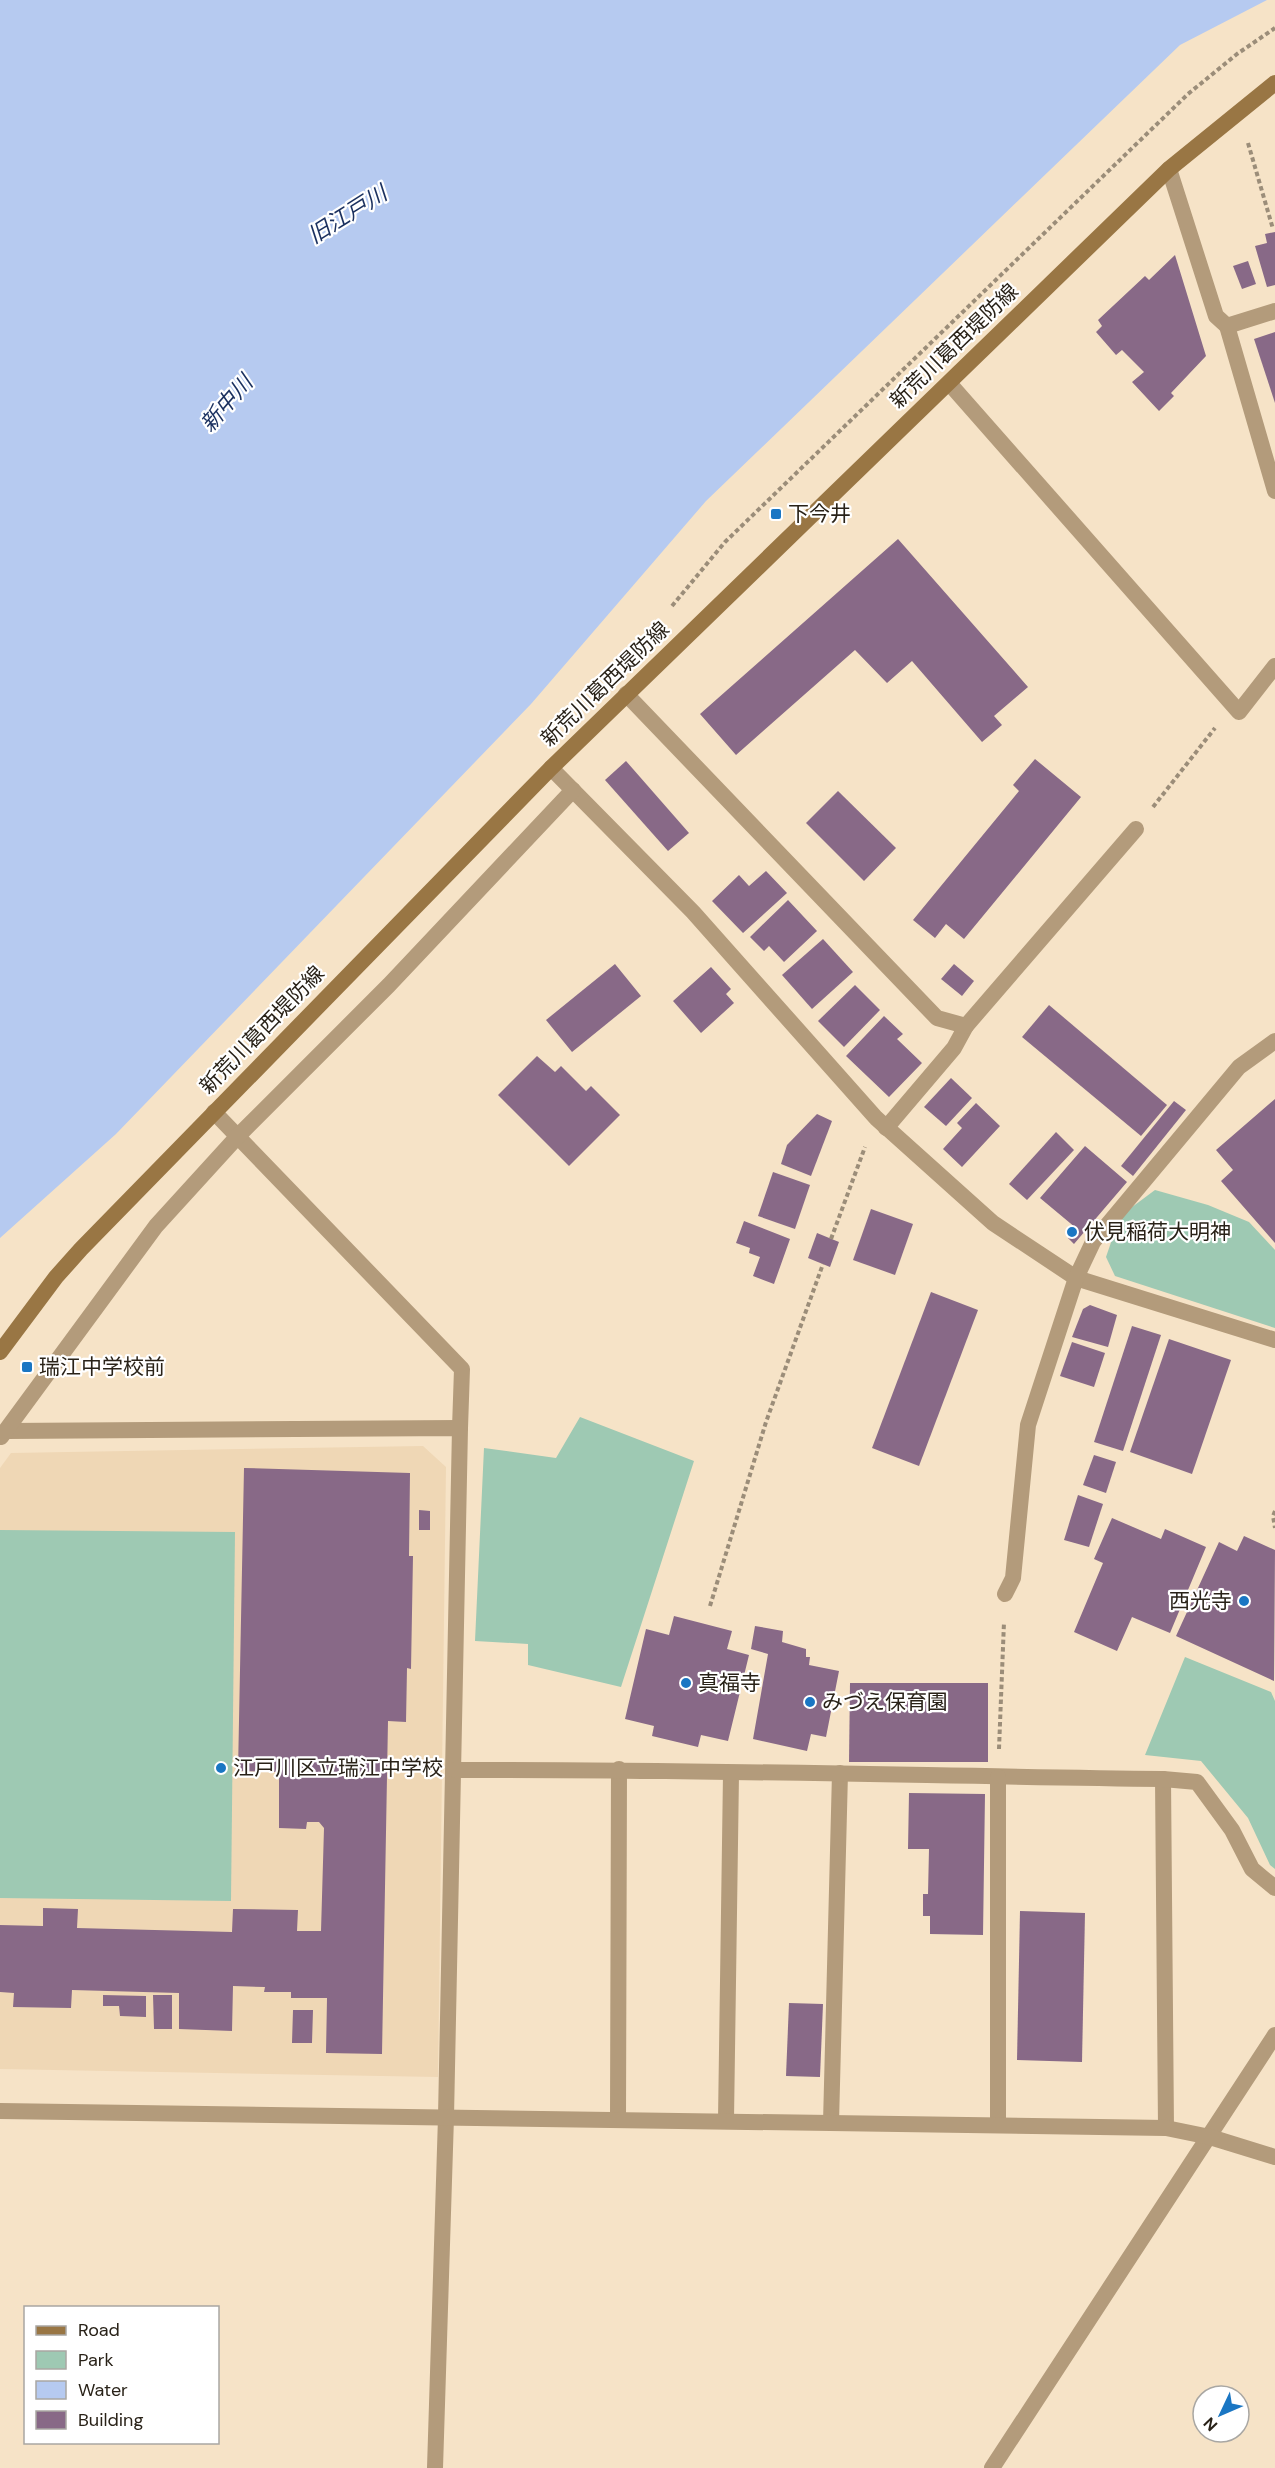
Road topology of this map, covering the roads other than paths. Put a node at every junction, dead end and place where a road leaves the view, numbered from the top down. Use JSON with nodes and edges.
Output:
{"nodes":[{"id":1,"x":1275,"y":83,"type":"edge"},
{"id":2,"x":1169,"y":169,"type":"junction"},
{"id":3,"x":1275,"y":310,"type":"edge"},
{"id":4,"x":1227,"y":326,"type":"junction"},
{"id":5,"x":949,"y":383,"type":"junction"},
{"id":6,"x":1275,"y":491,"type":"edge"},
{"id":7,"x":1275,"y":666,"type":"edge"},
{"id":8,"x":626,"y":694,"type":"junction"},
{"id":9,"x":551,"y":768,"type":"junction"},
{"id":10,"x":573,"y":790,"type":"junction"},
{"id":11,"x":1136,"y":829,"type":"road end"},
{"id":12,"x":966,"y":1026,"type":"junction"},
{"id":13,"x":1275,"y":1041,"type":"edge"},
{"id":14,"x":214,"y":1112,"type":"junction"},
{"id":15,"x":881,"y":1123,"type":"junction"},
{"id":16,"x":238,"y":1136,"type":"junction"},
{"id":17,"x":1076,"y":1278,"type":"junction"},
{"id":18,"x":1275,"y":1341,"type":"edge"},
{"id":19,"x":0,"y":1352,"type":"edge"},
{"id":20,"x":460,"y":1428,"type":"junction"},
{"id":21,"x":4,"y":1434,"type":"edge"},
{"id":22,"x":1005,"y":1594,"type":"road end"},
{"id":23,"x":454,"y":1770,"type":"junction"},
{"id":24,"x":619,"y":1770,"type":"junction"},
{"id":25,"x":840,"y":1773,"type":"junction"},
{"id":26,"x":731,"y":1774,"type":"junction"},
{"id":27,"x":998,"y":1777,"type":"junction"},
{"id":28,"x":1163,"y":1779,"type":"junction"},
{"id":29,"x":1275,"y":1887,"type":"edge"},
{"id":30,"x":1275,"y":2035,"type":"edge"},
{"id":31,"x":0,"y":2110,"type":"edge"},
{"id":32,"x":446,"y":2117,"type":"junction"},
{"id":33,"x":618,"y":2119,"type":"junction"},
{"id":34,"x":726,"y":2120,"type":"junction"},
{"id":35,"x":831,"y":2123,"type":"junction"},
{"id":36,"x":998,"y":2125,"type":"junction"},
{"id":37,"x":1166,"y":2128,"type":"junction"},
{"id":38,"x":1209,"y":2136,"type":"junction"},
{"id":39,"x":1275,"y":2157,"type":"edge"},
{"id":40,"x":435,"y":2468,"type":"edge"},
{"id":41,"x":992,"y":2468,"type":"edge"}],
"edges":[{"from":1,"to":2,"type":"main road","name":"新荒川葛西堤防線"},
{"from":2,"to":4,"type":"street"},
{"from":2,"to":5,"type":"main road","name":"新荒川葛西堤防線"},
{"from":3,"to":4,"type":"street"},
{"from":4,"to":6,"type":"street"},
{"from":5,"to":7,"type":"street"},
{"from":5,"to":8,"type":"main road","name":"新荒川葛西堤防線"},
{"from":8,"to":9,"type":"main road","name":"新荒川葛西堤防線"},
{"from":8,"to":12,"type":"street"},
{"from":9,"to":10,"type":"street"},
{"from":9,"to":14,"type":"main road","name":"新荒川葛西堤防線"},
{"from":10,"to":15,"type":"street"},
{"from":10,"to":16,"type":"street"},
{"from":11,"to":12,"type":"street"},
{"from":12,"to":15,"type":"street"},
{"from":13,"to":17,"type":"street"},
{"from":14,"to":16,"type":"street"},
{"from":14,"to":19,"type":"main road","name":"新荒川葛西堤防線"},
{"from":15,"to":17,"type":"street"},
{"from":16,"to":20,"type":"street"},
{"from":16,"to":21,"type":"street"},
{"from":17,"to":18,"type":"street"},
{"from":17,"to":22,"type":"street"},
{"from":20,"to":21,"type":"street"},
{"from":20,"to":23,"type":"street"},
{"from":23,"to":24,"type":"street"},
{"from":23,"to":32,"type":"street"},
{"from":24,"to":26,"type":"street"},
{"from":24,"to":33,"type":"street"},
{"from":25,"to":26,"type":"street"},
{"from":25,"to":27,"type":"street"},
{"from":25,"to":35,"type":"street"},
{"from":26,"to":34,"type":"street"},
{"from":27,"to":28,"type":"street"},
{"from":27,"to":36,"type":"street"},
{"from":28,"to":29,"type":"street"},
{"from":28,"to":37,"type":"street"},
{"from":30,"to":38,"type":"street"},
{"from":31,"to":32,"type":"street"},
{"from":32,"to":33,"type":"street"},
{"from":32,"to":40,"type":"street"},
{"from":33,"to":34,"type":"street"},
{"from":34,"to":35,"type":"street"},
{"from":35,"to":36,"type":"street"},
{"from":36,"to":37,"type":"street"},
{"from":37,"to":38,"type":"street"},
{"from":38,"to":39,"type":"street"},
{"from":38,"to":41,"type":"street"}]}
